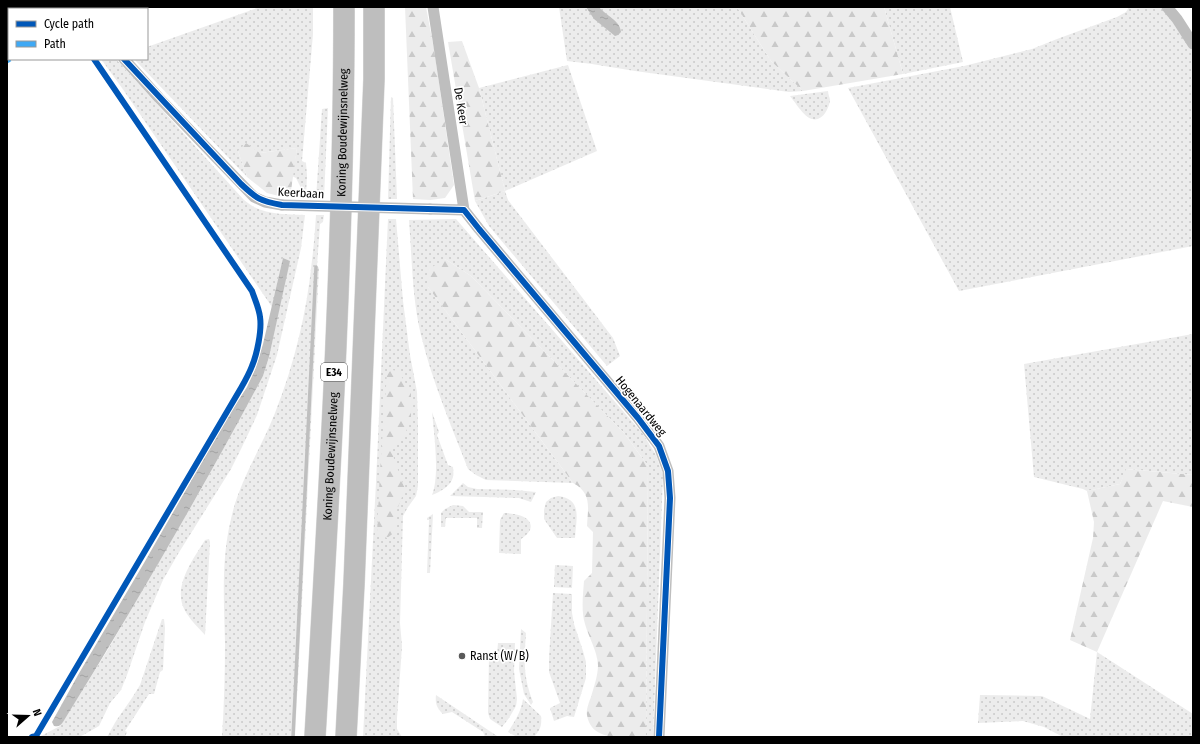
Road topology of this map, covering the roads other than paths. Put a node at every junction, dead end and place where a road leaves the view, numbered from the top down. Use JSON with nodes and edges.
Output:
{"nodes":[{"id":1,"x":344,"y":7,"type":"edge"},
{"id":2,"x":374,"y":7,"type":"edge"},
{"id":3,"x":433,"y":7,"type":"edge"},
{"id":4,"x":1167,"y":7,"type":"edge"},
{"id":5,"x":1193,"y":44,"type":"edge"},
{"id":6,"x":125,"y":60,"type":"edge"},
{"id":7,"x":464,"y":210,"type":"junction"},
{"id":8,"x":315,"y":737,"type":"edge"},
{"id":9,"x":346,"y":737,"type":"edge"},
{"id":10,"x":658,"y":737,"type":"edge"}],
"edges":[{"from":1,"to":8,"type":"highway","name":"Koning Boudewijnsnelweg","number":"E34"},
{"from":2,"to":9,"type":"highway","number":"E34"},
{"from":3,"to":7,"type":"street","name":"De Keer"},
{"from":4,"to":5,"type":"street"},
{"from":6,"to":7,"type":"street","name":"Keerbaan","bridge":true},
{"from":7,"to":10,"type":"street","name":"Hogenaardweg"}]}
